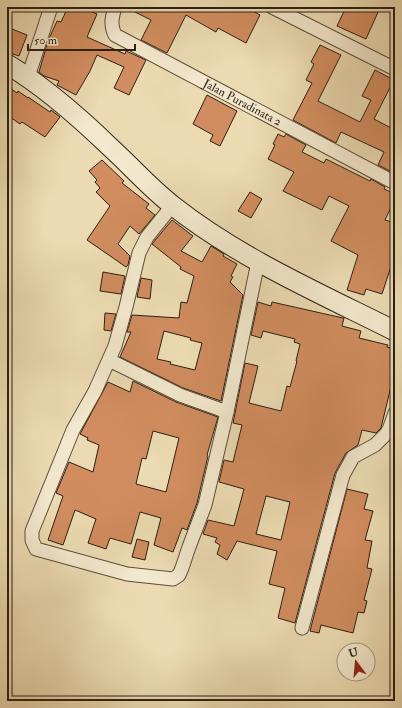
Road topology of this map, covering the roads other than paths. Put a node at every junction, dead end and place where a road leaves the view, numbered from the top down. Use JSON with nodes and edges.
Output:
{"nodes":[{"id":1,"x":51,"y":7,"type":"edge"},
{"id":2,"x":115,"y":7,"type":"edge"},
{"id":3,"x":272,"y":7,"type":"edge"},
{"id":4,"x":7,"y":64,"type":"edge"},
{"id":5,"x":395,"y":69,"type":"edge"},
{"id":6,"x":28,"y":77,"type":"junction"},
{"id":7,"x":395,"y":183,"type":"edge"},
{"id":8,"x":172,"y":206,"type":"junction"},
{"id":9,"x":258,"y":262,"type":"junction"},
{"id":10,"x":395,"y":331,"type":"edge"},
{"id":11,"x":109,"y":360,"type":"junction"},
{"id":12,"x":227,"y":412,"type":"junction"},
{"id":13,"x":395,"y":412,"type":"edge"},
{"id":14,"x":302,"y":628,"type":"dead end"}],
"edges":[{"from":1,"to":6,"type":"street"},
{"from":2,"to":7,"type":"street","name":"Jalan Puradinata 2"},
{"from":3,"to":5,"type":"street"},
{"from":4,"to":6,"type":"main road"},
{"from":6,"to":8,"type":"main road"},
{"from":8,"to":9,"type":"main road"},
{"from":8,"to":11,"type":"street"},
{"from":9,"to":10,"type":"main road"},
{"from":9,"to":12,"type":"street"},
{"from":11,"to":12,"type":"street"},
{"from":11,"to":12,"type":"street"},
{"from":13,"to":14,"type":"street"}]}
